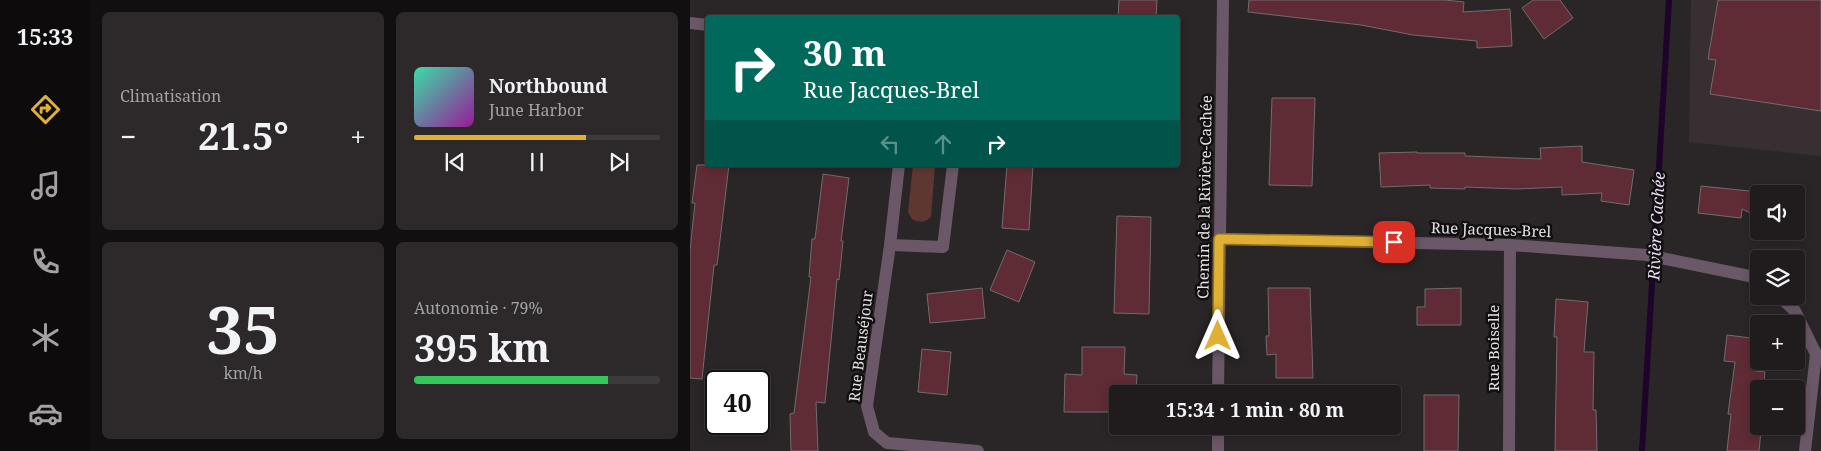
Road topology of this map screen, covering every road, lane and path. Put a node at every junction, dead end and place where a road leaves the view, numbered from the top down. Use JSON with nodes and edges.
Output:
{"nodes":[{"id":1,"x":1223,"y":0,"type":"edge"},
{"id":2,"x":690,"y":24,"type":"edge"},
{"id":3,"x":705,"y":25,"type":"edge"},
{"id":4,"x":899,"y":167,"type":"edge"},
{"id":5,"x":953,"y":167,"type":"edge"},
{"id":6,"x":1219,"y":239,"type":"junction"},
{"id":7,"x":890,"y":245,"type":"junction"},
{"id":8,"x":1510,"y":245,"type":"junction"},
{"id":9,"x":1750,"y":276,"type":"edge"},
{"id":10,"x":1789,"y":305,"type":"edge"},
{"id":11,"x":1218,"y":385,"type":"edge"},
{"id":12,"x":1218,"y":435,"type":"edge"},
{"id":13,"x":978,"y":451,"type":"edge"},
{"id":14,"x":1218,"y":451,"type":"edge"},
{"id":15,"x":1509,"y":451,"type":"edge"},
{"id":16,"x":1805,"y":451,"type":"edge"}],
"edges":[{"from":1,"to":6,"type":"street","name":"Chemin de la Rivière-Cachée"},
{"from":2,"to":3,"type":"street"},
{"from":4,"to":7,"type":"street","name":"Rue Beauséjour"},
{"from":5,"to":7,"type":"street"},
{"from":6,"to":8,"type":"street","name":"Rue Jacques-Brel"},
{"from":6,"to":11,"type":"street","name":"Chemin de la Rivière-Cachée"},
{"from":7,"to":13,"type":"street","name":"Rue Beauséjour"},
{"from":8,"to":9,"type":"street","name":"Rue Jacques-Brel"},
{"from":8,"to":15,"type":"street","name":"Rue Boiselle"},
{"from":10,"to":16,"type":"street"},
{"from":12,"to":14,"type":"street"}]}
